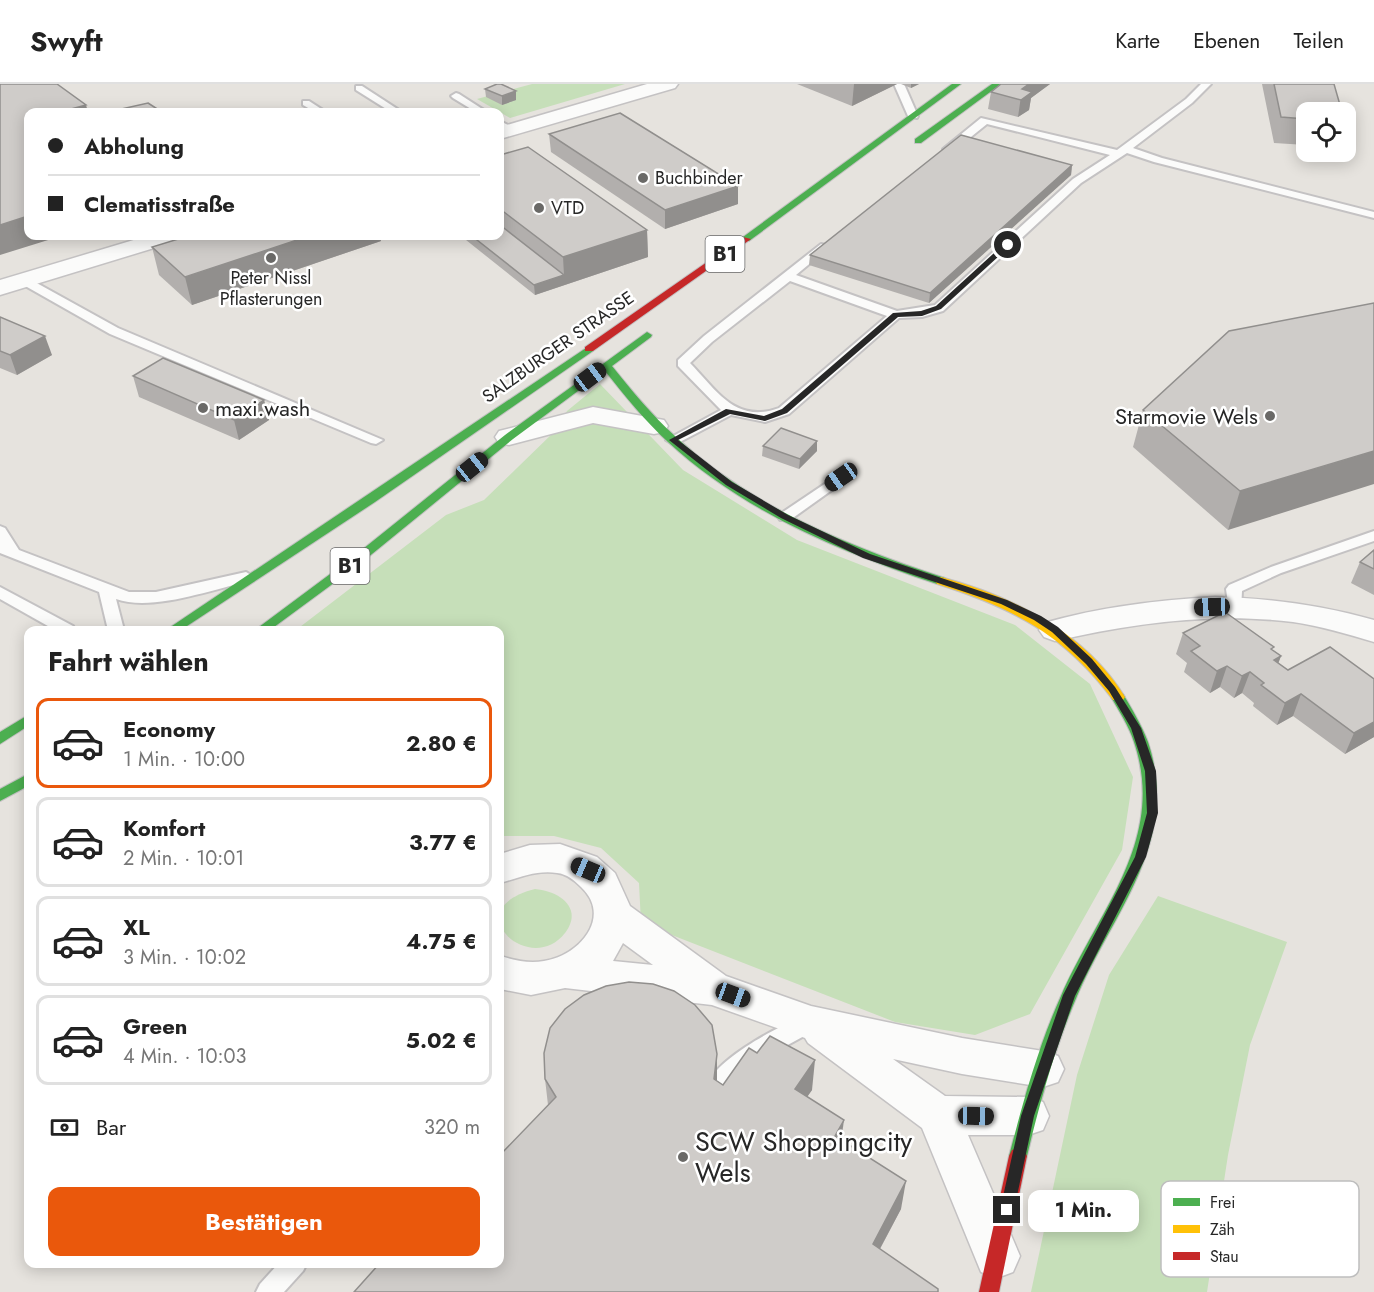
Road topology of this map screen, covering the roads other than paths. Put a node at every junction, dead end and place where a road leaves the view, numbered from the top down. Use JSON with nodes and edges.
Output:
{"nodes":[{"id":1,"x":668,"y":84,"type":"edge"},
{"id":2,"x":899,"y":84,"type":"edge"},
{"id":3,"x":957,"y":84,"type":"edge"},
{"id":4,"x":997,"y":84,"type":"edge"},
{"id":5,"x":1206,"y":84,"type":"edge"},
{"id":6,"x":359,"y":88,"type":"dead end"},
{"id":7,"x":456,"y":96,"type":"dead end"},
{"id":8,"x":306,"y":103,"type":"dead end"},
{"id":9,"x":314,"y":108,"type":"edge"},
{"id":10,"x":391,"y":108,"type":"edge"},
{"id":11,"x":476,"y":108,"type":"edge"},
{"id":12,"x":914,"y":116,"type":"junction"},
{"id":13,"x":504,"y":129,"type":"edge"},
{"id":14,"x":910,"y":146,"type":"dead end"},
{"id":15,"x":1119,"y":154,"type":"junction"},
{"id":16,"x":939,"y":157,"type":"edge"},
{"id":17,"x":1374,"y":215,"type":"edge"},
{"id":18,"x":835,"y":238,"type":"edge"},
{"id":19,"x":156,"y":240,"type":"edge"},
{"id":20,"x":788,"y":276,"type":"junction"},
{"id":21,"x":24,"y":280,"type":"junction"},
{"id":22,"x":0,"y":288,"type":"edge"},
{"id":23,"x":896,"y":315,"type":"junction"},
{"id":24,"x":663,"y":324,"type":"dead end"},
{"id":25,"x":606,"y":365,"type":"junction"},
{"id":26,"x":729,"y":411,"type":"junction"},
{"id":27,"x":663,"y":433,"type":"junction"},
{"id":28,"x":509,"y":437,"type":"junction"},
{"id":29,"x":376,"y":440,"type":"dead end"},
{"id":30,"x":841,"y":477,"type":"dead end"},
{"id":31,"x":784,"y":516,"type":"junction"},
{"id":32,"x":0,"y":531,"type":"edge"},
{"id":33,"x":1374,"y":536,"type":"edge"},
{"id":34,"x":7,"y":551,"type":"edge"},
{"id":35,"x":258,"y":575,"type":"junction"},
{"id":36,"x":107,"y":591,"type":"junction"},
{"id":37,"x":2,"y":593,"type":"edge"},
{"id":38,"x":1235,"y":606,"type":"junction"},
{"id":39,"x":60,"y":626,"type":"edge"},
{"id":40,"x":115,"y":626,"type":"edge"},
{"id":41,"x":178,"y":626,"type":"edge"},
{"id":42,"x":267,"y":626,"type":"edge"},
{"id":43,"x":1055,"y":630,"type":"junction"},
{"id":44,"x":1374,"y":631,"type":"edge"},
{"id":45,"x":24,"y":723,"type":"edge"},
{"id":46,"x":0,"y":739,"type":"edge"},
{"id":47,"x":24,"y":781,"type":"edge"},
{"id":48,"x":0,"y":796,"type":"edge"},
{"id":49,"x":504,"y":868,"type":"edge"},
{"id":50,"x":615,"y":915,"type":"junction"},
{"id":51,"x":570,"y":972,"type":"junction"},
{"id":52,"x":504,"y":976,"type":"edge"},
{"id":53,"x":713,"y":988,"type":"junction"},
{"id":54,"x":811,"y":1023,"type":"junction"},
{"id":55,"x":1043,"y":1069,"type":"junction"},
{"id":56,"x":718,"y":1083,"type":"edge"},
{"id":57,"x":938,"y":1115,"type":"junction"},
{"id":58,"x":1028,"y":1116,"type":"junction"},
{"id":59,"x":290,"y":1268,"type":"edge"},
{"id":60,"x":993,"y":1274,"type":"edge"},
{"id":61,"x":268,"y":1292,"type":"edge"}],
"edges":[{"from":1,"to":13,"type":"street"},
{"from":2,"to":12,"type":"lane"},
{"from":3,"to":12,"type":"main road","name":"SALZBURGER STRASSE","number":"B1"},
{"from":4,"to":14,"type":"main road"},
{"from":5,"to":15,"type":"lane"},
{"from":6,"to":10,"type":"lane"},
{"from":7,"to":11,"type":"lane"},
{"from":8,"to":9,"type":"lane"},
{"from":12,"to":35,"type":"main road","name":"SALZBURGER STRASSE","number":"B1"},
{"from":15,"to":16,"type":"lane"},
{"from":15,"to":17,"type":"lane"},
{"from":15,"to":23,"type":"lane"},
{"from":18,"to":20,"type":"lane"},
{"from":19,"to":21,"type":"street"},
{"from":20,"to":23,"type":"lane"},
{"from":20,"to":26,"type":"lane"},
{"from":21,"to":22,"type":"street"},
{"from":21,"to":29,"type":"lane"},
{"from":23,"to":26,"type":"lane"},
{"from":24,"to":25,"type":"main road","name":"SALZBURGER STRASSE","number":"B1"},
{"from":25,"to":27,"type":"main road"},
{"from":25,"to":28,"type":"main road","name":"SALZBURGER STRASSE","number":"B1"},
{"from":26,"to":27,"type":"lane"},
{"from":27,"to":28,"type":"street"},
{"from":27,"to":31,"type":"main road"},
{"from":28,"to":42,"type":"main road","name":"SALZBURGER STRASSE","number":"B1"},
{"from":30,"to":31,"type":"lane"},
{"from":31,"to":43,"type":"main road"},
{"from":32,"to":34,"type":"lane"},
{"from":33,"to":38,"type":"lane"},
{"from":34,"to":36,"type":"lane"},
{"from":35,"to":36,"type":"lane"},
{"from":35,"to":41,"type":"main road","name":"SALZBURGER STRASSE","number":"B1"},
{"from":36,"to":40,"type":"lane"},
{"from":37,"to":39,"type":"lane"},
{"from":38,"to":43,"type":"street"},
{"from":38,"to":44,"type":"street"},
{"from":43,"to":55,"type":"main road"},
{"from":45,"to":46,"type":"main road"},
{"from":47,"to":48,"type":"main road"},
{"from":49,"to":50,"type":"street"},
{"from":50,"to":51,"type":"street"},
{"from":50,"to":53,"type":"street"},
{"from":51,"to":52,"type":"street"},
{"from":51,"to":53,"type":"street"},
{"from":53,"to":54,"type":"street"},
{"from":54,"to":55,"type":"street"},
{"from":54,"to":56,"type":"lane"},
{"from":54,"to":57,"type":"street"},
{"from":55,"to":58,"type":"main road"},
{"from":57,"to":58,"type":"street"},
{"from":57,"to":60,"type":"street"},
{"from":58,"to":60,"type":"main road"},
{"from":59,"to":61,"type":"lane"}]}
